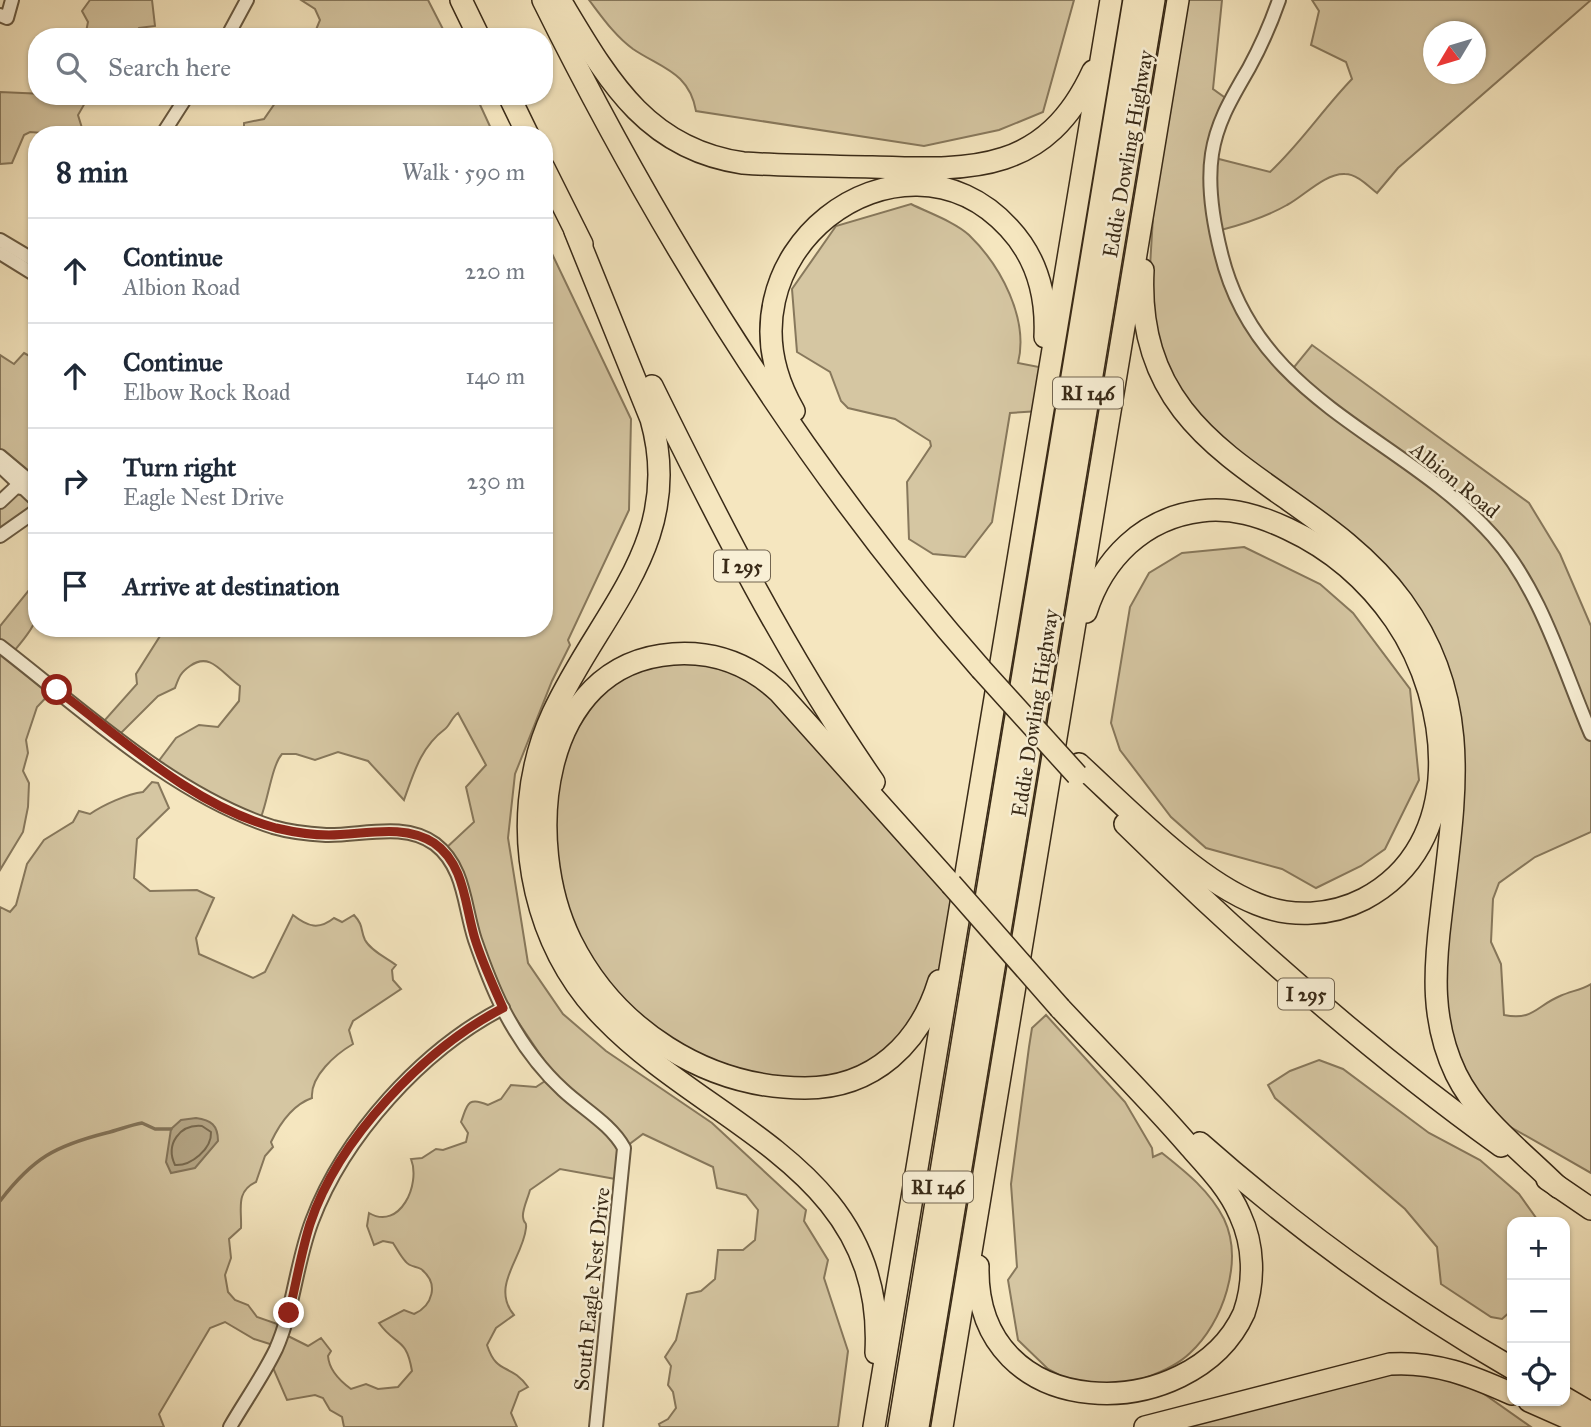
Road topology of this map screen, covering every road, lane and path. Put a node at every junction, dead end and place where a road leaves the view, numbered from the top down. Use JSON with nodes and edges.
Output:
{"nodes":[{"id":1,"x":12,"y":0,"type":"edge"},
{"id":2,"x":247,"y":0,"type":"edge"},
{"id":3,"x":461,"y":0,"type":"edge"},
{"id":4,"x":543,"y":0,"type":"edge"},
{"id":5,"x":560,"y":0,"type":"edge"},
{"id":6,"x":1111,"y":0,"type":"edge"},
{"id":7,"x":1134,"y":0,"type":"edge"},
{"id":8,"x":1154,"y":0,"type":"edge"},
{"id":9,"x":1178,"y":0,"type":"edge"},
{"id":10,"x":1279,"y":0,"type":"edge"},
{"id":11,"x":0,"y":15,"type":"edge"},
{"id":12,"x":1107,"y":23,"type":"junction"},
{"id":13,"x":232,"y":28,"type":"edge"},
{"id":14,"x":475,"y":28,"type":"edge"},
{"id":15,"x":181,"y":105,"type":"edge"},
{"id":16,"x":513,"y":105,"type":"edge"},
{"id":17,"x":168,"y":126,"type":"edge"},
{"id":18,"x":524,"y":126,"type":"edge"},
{"id":19,"x":1156,"y":131,"type":"junction"},
{"id":20,"x":553,"y":186,"type":"edge"},
{"id":21,"x":575,"y":231,"type":"junction"},
{"id":22,"x":0,"y":240,"type":"edge"},
{"id":23,"x":0,"y":253,"type":"edge"},
{"id":24,"x":28,"y":257,"type":"edge"},
{"id":25,"x":28,"y":270,"type":"edge"},
{"id":26,"x":1036,"y":454,"type":"junction"},
{"id":27,"x":0,"y":456,"type":"edge"},
{"id":28,"x":0,"y":466,"type":"edge"},
{"id":29,"x":28,"y":483,"type":"edge"},
{"id":30,"x":28,"y":485,"type":"edge"},
{"id":31,"x":28,"y":488,"type":"edge"},
{"id":32,"x":0,"y":502,"type":"edge"},
{"id":33,"x":28,"y":516,"type":"edge"},
{"id":34,"x":860,"y":521,"type":"junction"},
{"id":35,"x":0,"y":536,"type":"edge"},
{"id":36,"x":0,"y":646,"type":"edge"},
{"id":37,"x":1063,"y":695,"type":"junction"},
{"id":38,"x":1591,"y":734,"type":"edge"},
{"id":39,"x":1078,"y":770,"type":"junction"},
{"id":40,"x":948,"y":880,"type":"junction"},
{"id":41,"x":959,"y":915,"type":"junction"},
{"id":42,"x":503,"y":1008,"type":"junction"},
{"id":43,"x":1060,"y":1008,"type":"junction"},
{"id":44,"x":984,"y":1170,"type":"junction"},
{"id":45,"x":1558,"y":1186,"type":"junction"},
{"id":46,"x":1591,"y":1209,"type":"edge"},
{"id":47,"x":1507,"y":1365,"type":"edge"},
{"id":48,"x":1507,"y":1392,"type":"edge"},
{"id":49,"x":1570,"y":1401,"type":"edge"},
{"id":50,"x":1540,"y":1406,"type":"edge"},
{"id":51,"x":1126,"y":1413,"type":"dead end"},
{"id":52,"x":1591,"y":1413,"type":"edge"},
{"id":53,"x":1100,"y":1414,"type":"dead end"},
{"id":54,"x":230,"y":1427,"type":"edge"},
{"id":55,"x":596,"y":1427,"type":"edge"},
{"id":56,"x":872,"y":1427,"type":"edge"},
{"id":57,"x":899,"y":1427,"type":"edge"},
{"id":58,"x":918,"y":1427,"type":"edge"},
{"id":59,"x":942,"y":1427,"type":"edge"},
{"id":60,"x":1145,"y":1427,"type":"edge"},
{"id":61,"x":1588,"y":1427,"type":"edge"}],
"edges":[{"from":1,"to":11,"type":"street"},
{"from":2,"to":13,"type":"street"},
{"from":3,"to":14,"type":"highway"},
{"from":4,"to":34,"type":"highway","number":"I 295"},
{"from":5,"to":12,"type":"highway"},
{"from":6,"to":12,"type":"highway"},
{"from":7,"to":57,"type":"highway","name":"Eddie Dowling Highway","number":"RI 146"},
{"from":8,"to":58,"type":"highway","name":"Eddie Dowling Highway","number":"RI 146"},
{"from":9,"to":19,"type":"highway"},
{"from":10,"to":38,"type":"street","name":"Albion Road"},
{"from":12,"to":26,"type":"highway"},
{"from":15,"to":17,"type":"street"},
{"from":16,"to":18,"type":"highway"},
{"from":19,"to":37,"type":"highway"},
{"from":19,"to":45,"type":"highway"},
{"from":20,"to":21,"type":"highway","number":"I 295"},
{"from":21,"to":40,"type":"highway","number":"I 295"},
{"from":21,"to":56,"type":"highway"},
{"from":22,"to":24,"type":"street"},
{"from":23,"to":25,"type":"street"},
{"from":26,"to":34,"type":"highway"},
{"from":26,"to":41,"type":"highway"},
{"from":27,"to":29,"type":"street"},
{"from":28,"to":30,"type":"street"},
{"from":31,"to":32,"type":"street"},
{"from":33,"to":35,"type":"street"},
{"from":34,"to":39,"type":"highway","number":"I 295","bridge":true},
{"from":36,"to":42,"type":"street"},
{"from":37,"to":39,"type":"highway"},
{"from":37,"to":44,"type":"highway"},
{"from":39,"to":45,"type":"highway","number":"I 295"},
{"from":40,"to":41,"type":"highway"},
{"from":40,"to":43,"type":"highway","number":"I 295","bridge":true},
{"from":41,"to":56,"type":"highway"},
{"from":42,"to":54,"type":"street"},
{"from":42,"to":55,"type":"street","name":"South Eagle Nest Drive"},
{"from":43,"to":47,"type":"highway","number":"I 295"},
{"from":43,"to":51,"type":"highway"},
{"from":44,"to":53,"type":"highway"},
{"from":44,"to":59,"type":"highway"},
{"from":45,"to":46,"type":"highway","number":"I 295"},
{"from":48,"to":60,"type":"highway"},
{"from":49,"to":52,"type":"highway"},
{"from":50,"to":61,"type":"highway"}]}
